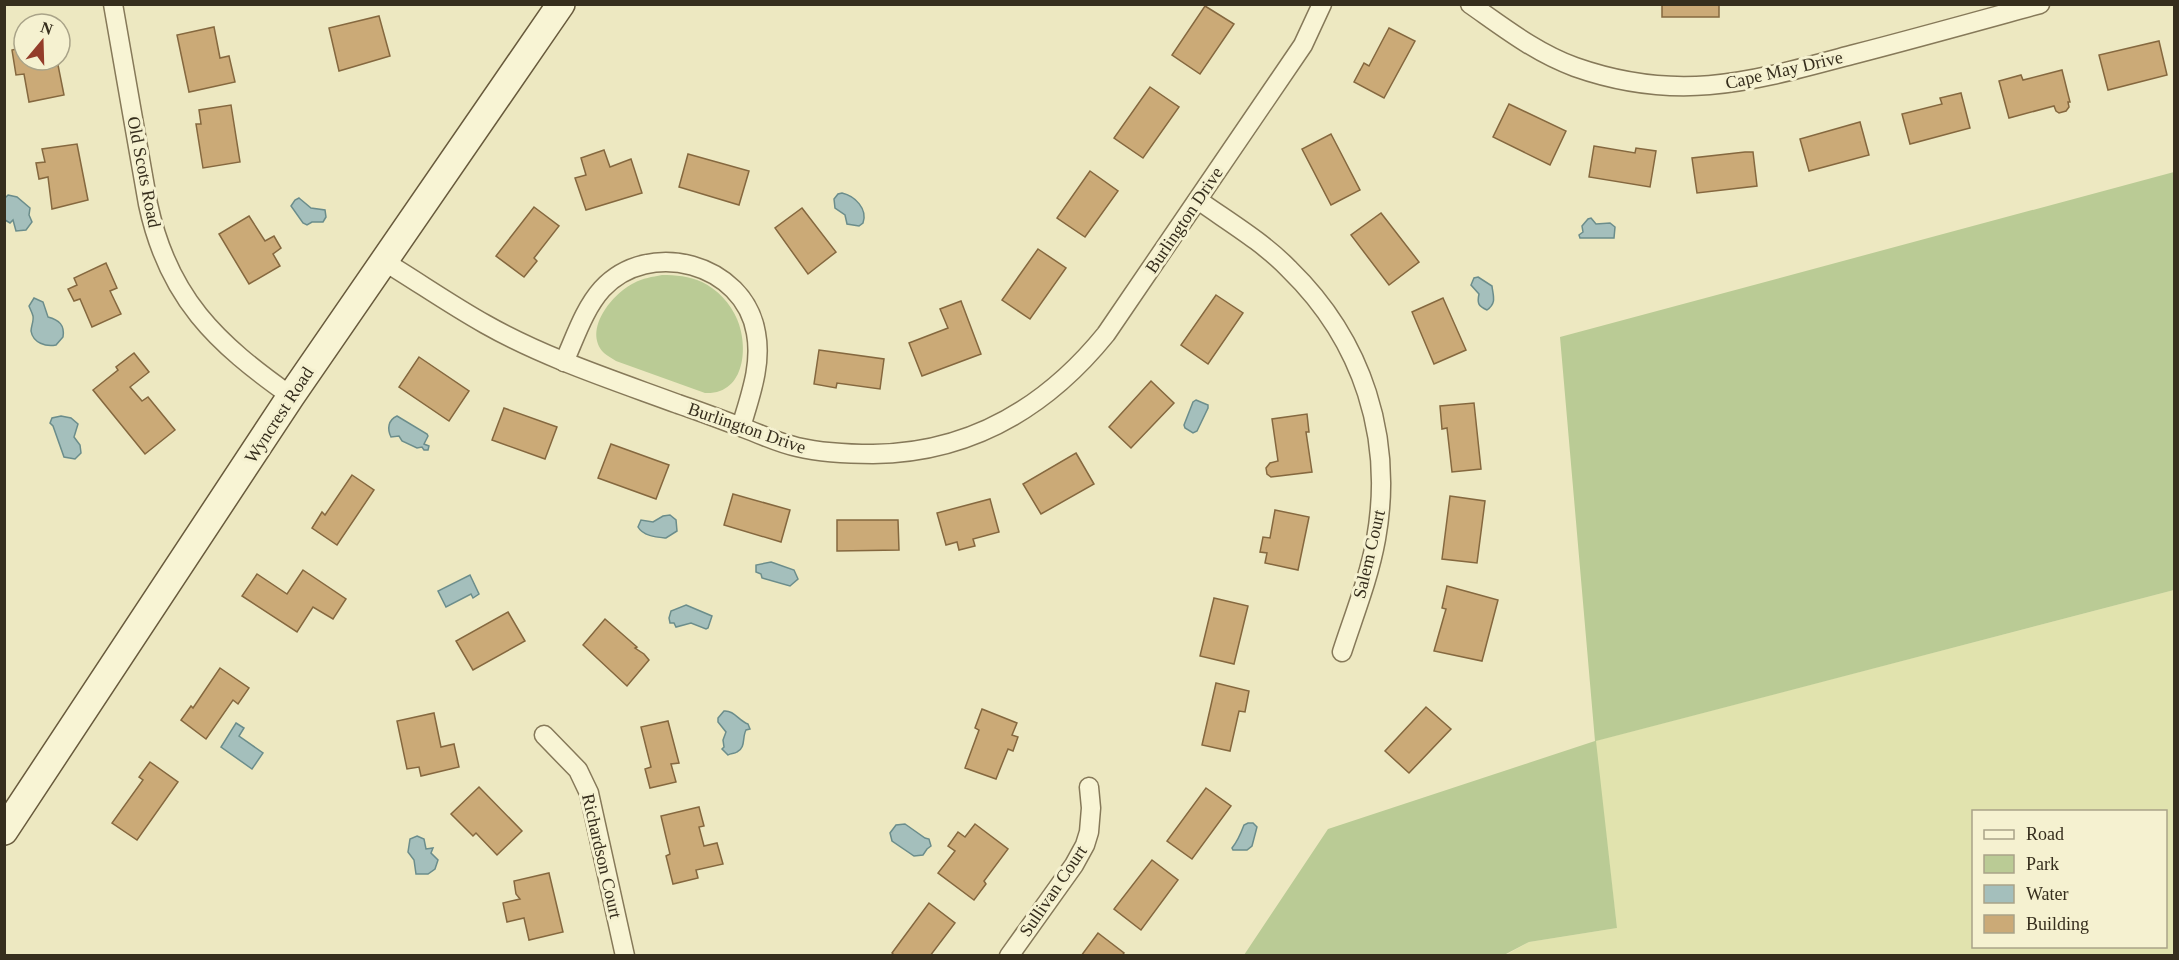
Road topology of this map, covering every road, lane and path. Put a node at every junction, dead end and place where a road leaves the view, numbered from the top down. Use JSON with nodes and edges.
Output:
{"nodes":[{"id":1,"x":113,"y":4,"type":"edge"},
{"id":2,"x":561,"y":4,"type":"edge"},
{"id":3,"x":1322,"y":4,"type":"edge"},
{"id":4,"x":1470,"y":4,"type":"edge"},
{"id":5,"x":2040,"y":4,"type":"edge"},
{"id":6,"x":1198,"y":200,"type":"junction"},
{"id":7,"x":385,"y":261,"type":"junction"},
{"id":8,"x":564,"y":362,"type":"junction"},
{"id":9,"x":291,"y":396,"type":"junction"},
{"id":10,"x":741,"y":427,"type":"junction"},
{"id":11,"x":1342,"y":652,"type":"dead end"},
{"id":12,"x":544,"y":735,"type":"dead end"},
{"id":13,"x":1089,"y":788,"type":"dead end"},
{"id":14,"x":6,"y":825,"type":"edge"},
{"id":15,"x":625,"y":956,"type":"edge"},
{"id":16,"x":1009,"y":956,"type":"edge"}],
"edges":[{"from":1,"to":9,"type":"street","name":"Old Scots Road"},
{"from":2,"to":7,"type":"street","name":"Wyncrest Road"},
{"from":3,"to":6,"type":"street","name":"Burlington Drive"},
{"from":4,"to":5,"type":"street","name":"Cape May Drive"},
{"from":6,"to":10,"type":"street","name":"Burlington Drive"},
{"from":6,"to":11,"type":"street","name":"Salem Court"},
{"from":7,"to":8,"type":"street","name":"Burlington Drive"},
{"from":7,"to":9,"type":"street","name":"Wyncrest Road"},
{"from":8,"to":10,"type":"street","name":"Burlington Drive"},
{"from":8,"to":10,"type":"street"},
{"from":9,"to":14,"type":"street","name":"Wyncrest Road"},
{"from":12,"to":15,"type":"street","name":"Richardson Court"},
{"from":13,"to":16,"type":"street","name":"Sullivan Court"}]}
